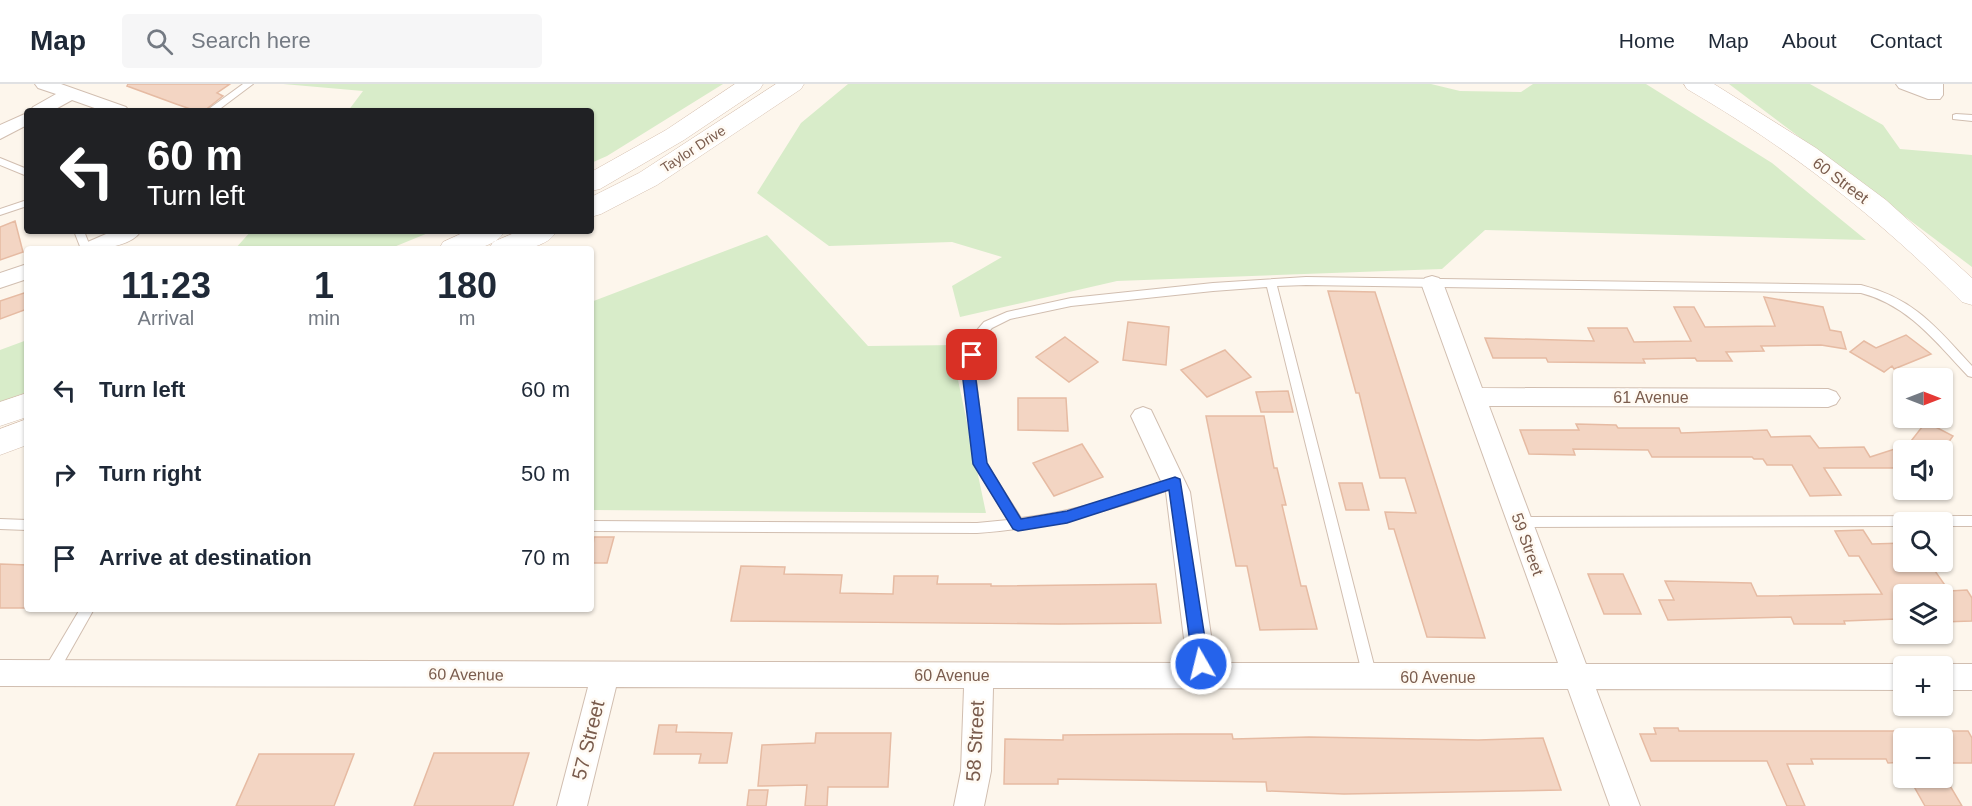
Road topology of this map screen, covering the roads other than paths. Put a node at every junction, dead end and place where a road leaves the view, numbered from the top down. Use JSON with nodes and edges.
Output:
{"nodes":[{"id":1,"x":44,"y":84,"type":"edge"},
{"id":2,"x":249,"y":84,"type":"edge"},
{"id":3,"x":752,"y":84,"type":"edge"},
{"id":4,"x":792,"y":84,"type":"edge"},
{"id":5,"x":1695,"y":84,"type":"edge"},
{"id":6,"x":1905,"y":84,"type":"edge"},
{"id":7,"x":1934,"y":84,"type":"edge"},
{"id":8,"x":70,"y":94,"type":"junction"},
{"id":9,"x":44,"y":108,"type":"edge"},
{"id":10,"x":111,"y":108,"type":"edge"},
{"id":11,"x":215,"y":108,"type":"edge"},
{"id":12,"x":1956,"y":117,"type":"dead end"},
{"id":13,"x":1972,"y":118,"type":"edge"},
{"id":14,"x":24,"y":120,"type":"edge"},
{"id":15,"x":0,"y":133,"type":"edge"},
{"id":16,"x":0,"y":161,"type":"edge"},
{"id":17,"x":24,"y":172,"type":"edge"},
{"id":18,"x":594,"y":181,"type":"edge"},
{"id":19,"x":24,"y":204,"type":"edge"},
{"id":20,"x":594,"y":206,"type":"edge"},
{"id":21,"x":0,"y":212,"type":"edge"},
{"id":22,"x":124,"y":234,"type":"edge"},
{"id":23,"x":485,"y":234,"type":"edge"},
{"id":24,"x":536,"y":234,"type":"edge"},
{"id":25,"x":95,"y":246,"type":"edge"},
{"id":26,"x":459,"y":246,"type":"edge"},
{"id":27,"x":510,"y":246,"type":"edge"},
{"id":28,"x":24,"y":272,"type":"edge"},
{"id":29,"x":0,"y":281,"type":"edge"},
{"id":30,"x":1270,"y":283,"type":"junction"},
{"id":31,"x":1432,"y":283,"type":"junction"},
{"id":32,"x":1972,"y":295,"type":"edge"},
{"id":33,"x":1972,"y":373,"type":"edge"},
{"id":34,"x":1474,"y":396,"type":"junction"},
{"id":35,"x":1828,"y":398,"type":"dead end"},
{"id":36,"x":24,"y":406,"type":"edge"},
{"id":37,"x":0,"y":414,"type":"edge"},
{"id":38,"x":1143,"y":416,"type":"dead end"},
{"id":39,"x":24,"y":433,"type":"edge"},
{"id":40,"x":0,"y":442,"type":"edge"},
{"id":41,"x":1175,"y":483,"type":"junction"},
{"id":42,"x":1972,"y":521,"type":"edge"},
{"id":43,"x":1519,"y":522,"type":"junction"},
{"id":44,"x":0,"y":524,"type":"edge"},
{"id":45,"x":24,"y":525,"type":"edge"},
{"id":46,"x":1018,"y":525,"type":"junction"},
{"id":47,"x":594,"y":526,"type":"edge"},
{"id":48,"x":85,"y":612,"type":"edge"},
{"id":49,"x":0,"y":673,"type":"edge"},
{"id":50,"x":50,"y":673,"type":"junction"},
{"id":51,"x":605,"y":675,"type":"junction"},
{"id":52,"x":979,"y":675,"type":"junction"},
{"id":53,"x":1203,"y":676,"type":"junction"},
{"id":54,"x":1370,"y":676,"type":"junction"},
{"id":55,"x":1577,"y":676,"type":"junction"},
{"id":56,"x":1893,"y":677,"type":"edge"},
{"id":57,"x":1953,"y":677,"type":"edge"},
{"id":58,"x":1972,"y":677,"type":"edge"},
{"id":59,"x":572,"y":806,"type":"edge"},
{"id":60,"x":969,"y":806,"type":"edge"},
{"id":61,"x":1625,"y":806,"type":"edge"}],
"edges":[{"from":1,"to":8,"type":"street"},
{"from":2,"to":11,"type":"lane"},
{"from":3,"to":18,"type":"main road","name":"Taylor Drive"},
{"from":4,"to":20,"type":"main road","name":"Taylor Drive"},
{"from":5,"to":32,"type":"main road","name":"60 Street"},
{"from":6,"to":7,"type":"street"},
{"from":8,"to":9,"type":"street"},
{"from":8,"to":10,"type":"street"},
{"from":12,"to":13,"type":"lane"},
{"from":14,"to":15,"type":"street"},
{"from":16,"to":17,"type":"lane"},
{"from":19,"to":21,"type":"lane"},
{"from":22,"to":25,"type":"street"},
{"from":23,"to":26,"type":"main road"},
{"from":24,"to":27,"type":"main road"},
{"from":28,"to":29,"type":"street"},
{"from":30,"to":31,"type":"lane"},
{"from":30,"to":46,"type":"lane"},
{"from":30,"to":54,"type":"lane"},
{"from":31,"to":33,"type":"lane"},
{"from":31,"to":34,"type":"street","name":"59 Street"},
{"from":34,"to":35,"type":"street","name":"61 Avenue"},
{"from":34,"to":43,"type":"street","name":"59 Street"},
{"from":36,"to":37,"type":"main road"},
{"from":38,"to":41,"type":"street"},
{"from":39,"to":40,"type":"main road"},
{"from":41,"to":46,"type":"lane"},
{"from":41,"to":53,"type":"street"},
{"from":42,"to":43,"type":"lane"},
{"from":43,"to":55,"type":"street","name":"59 Street"},
{"from":44,"to":45,"type":"lane"},
{"from":46,"to":47,"type":"lane"},
{"from":48,"to":50,"type":"lane"},
{"from":49,"to":50,"type":"street","name":"60 Avenue"},
{"from":50,"to":51,"type":"street","name":"60 Avenue"},
{"from":51,"to":52,"type":"street","name":"60 Avenue"},
{"from":51,"to":59,"type":"street","name":"57 Street"},
{"from":52,"to":53,"type":"street","name":"60 Avenue"},
{"from":52,"to":60,"type":"street","name":"58 Street"},
{"from":53,"to":54,"type":"street","name":"60 Avenue"},
{"from":54,"to":55,"type":"street","name":"60 Avenue"},
{"from":55,"to":56,"type":"street","name":"60 Avenue"},
{"from":55,"to":61,"type":"street","name":"59 Street"},
{"from":57,"to":58,"type":"street"}]}
